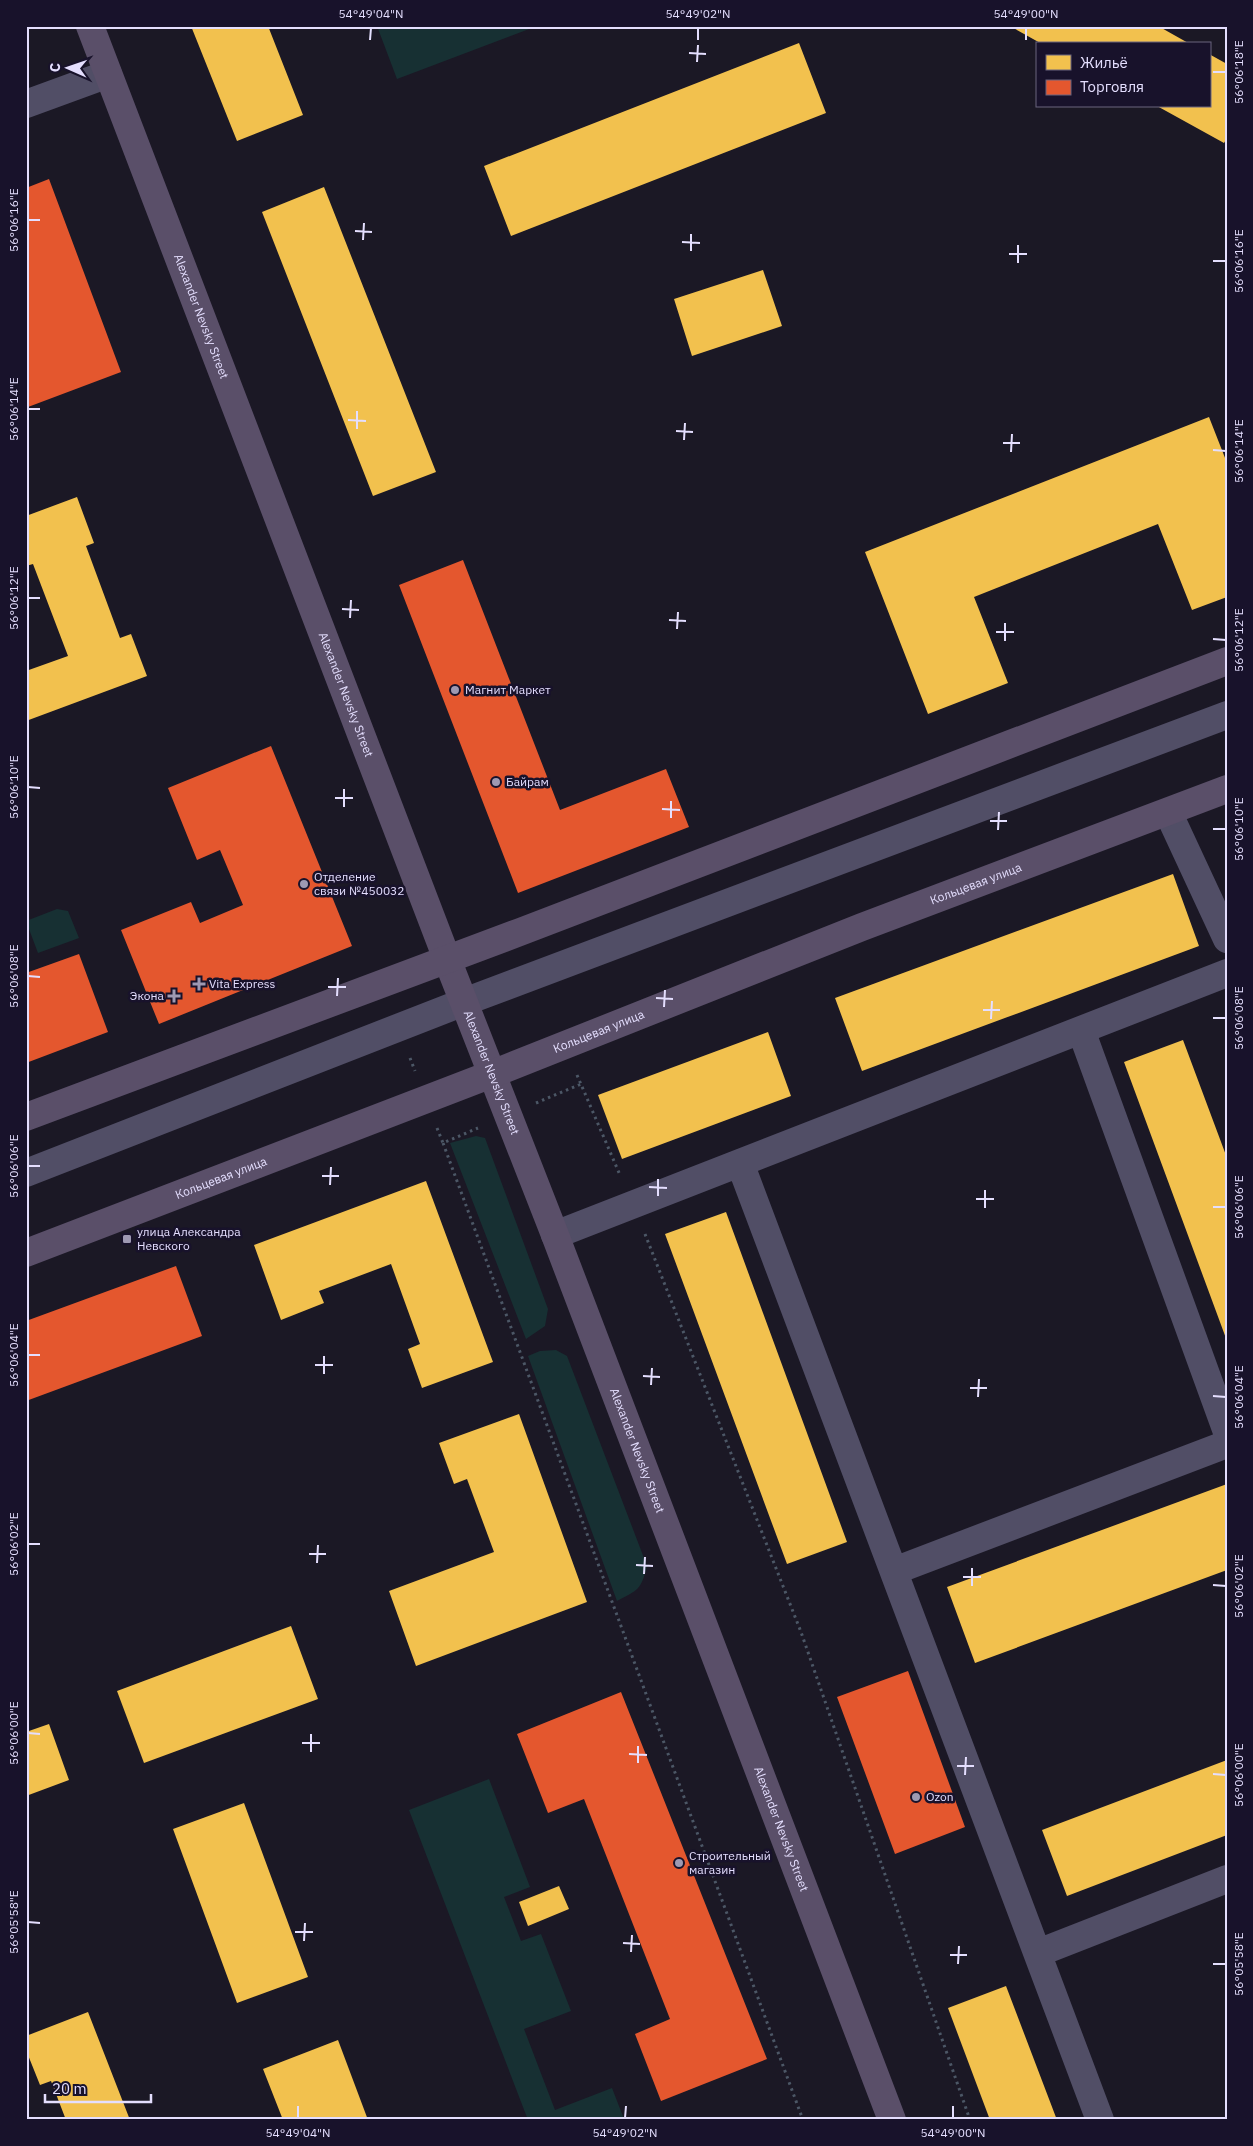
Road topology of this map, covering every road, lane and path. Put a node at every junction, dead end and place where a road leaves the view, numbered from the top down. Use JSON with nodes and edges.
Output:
{"nodes":[{"id":1,"x":90,"y":26,"type":"edge"},
{"id":2,"x":108,"y":74,"type":"junction"},
{"id":3,"x":26,"y":104,"type":"edge"},
{"id":4,"x":1227,"y":661,"type":"edge"},
{"id":5,"x":1227,"y":715,"type":"edge"},
{"id":6,"x":1227,"y":789,"type":"edge"},
{"id":7,"x":1168,"y":812,"type":"junction"},
{"id":8,"x":1227,"y":939,"type":"edge"},
{"id":9,"x":447,"y":959,"type":"junction"},
{"id":10,"x":1227,"y":973,"type":"edge"},
{"id":11,"x":464,"y":1002,"type":"junction"},
{"id":12,"x":1081,"y":1030,"type":"junction"},
{"id":13,"x":492,"y":1074,"type":"junction"},
{"id":14,"x":581,"y":1084,"type":"dead end"},
{"id":15,"x":26,"y":1117,"type":"edge"},
{"id":16,"x":443,"y":1143,"type":"dead end"},
{"id":17,"x":740,"y":1163,"type":"junction"},
{"id":18,"x":26,"y":1172,"type":"edge"},
{"id":19,"x":633,"y":1205,"type":"junction"},
{"id":20,"x":555,"y":1234,"type":"junction"},
{"id":21,"x":26,"y":1253,"type":"edge"},
{"id":22,"x":1227,"y":1432,"type":"edge"},
{"id":23,"x":1227,"y":1444,"type":"edge"},
{"id":24,"x":894,"y":1571,"type":"junction"},
{"id":25,"x":1227,"y":1879,"type":"edge"},
{"id":26,"x":1038,"y":1953,"type":"junction"},
{"id":27,"x":803,"y":2120,"type":"edge"},
{"id":28,"x":892,"y":2120,"type":"edge"},
{"id":29,"x":970,"y":2120,"type":"edge"},
{"id":30,"x":1100,"y":2120,"type":"edge"}],
"edges":[{"from":1,"to":2,"type":"main road","name":"Alexander Nevsky Street"},
{"from":2,"to":3,"type":"street"},
{"from":2,"to":9,"type":"main road","name":"Alexander Nevsky Street"},
{"from":4,"to":9,"type":"main road"},
{"from":5,"to":11,"type":"street"},
{"from":6,"to":7,"type":"main road","name":"Кольцевая улица"},
{"from":7,"to":8,"type":"street"},
{"from":7,"to":13,"type":"main road","name":"Кольцевая улица"},
{"from":9,"to":11,"type":"main road","name":"Alexander Nevsky Street"},
{"from":9,"to":15,"type":"main road"},
{"from":10,"to":12,"type":"street"},
{"from":11,"to":13,"type":"main road","name":"Alexander Nevsky Street"},
{"from":11,"to":18,"type":"street"},
{"from":12,"to":17,"type":"street"},
{"from":12,"to":22,"type":"street"},
{"from":13,"to":20,"type":"main road","name":"Alexander Nevsky Street"},
{"from":13,"to":21,"type":"main road","name":"Кольцевая улица"},
{"from":14,"to":19,"type":"path"},
{"from":16,"to":27,"type":"path"},
{"from":17,"to":19,"type":"street"},
{"from":17,"to":24,"type":"street"},
{"from":19,"to":20,"type":"street"},
{"from":19,"to":29,"type":"path"},
{"from":20,"to":28,"type":"main road","name":"Alexander Nevsky Street"},
{"from":23,"to":24,"type":"street"},
{"from":24,"to":26,"type":"street"},
{"from":25,"to":26,"type":"street"},
{"from":26,"to":30,"type":"street"}]}
